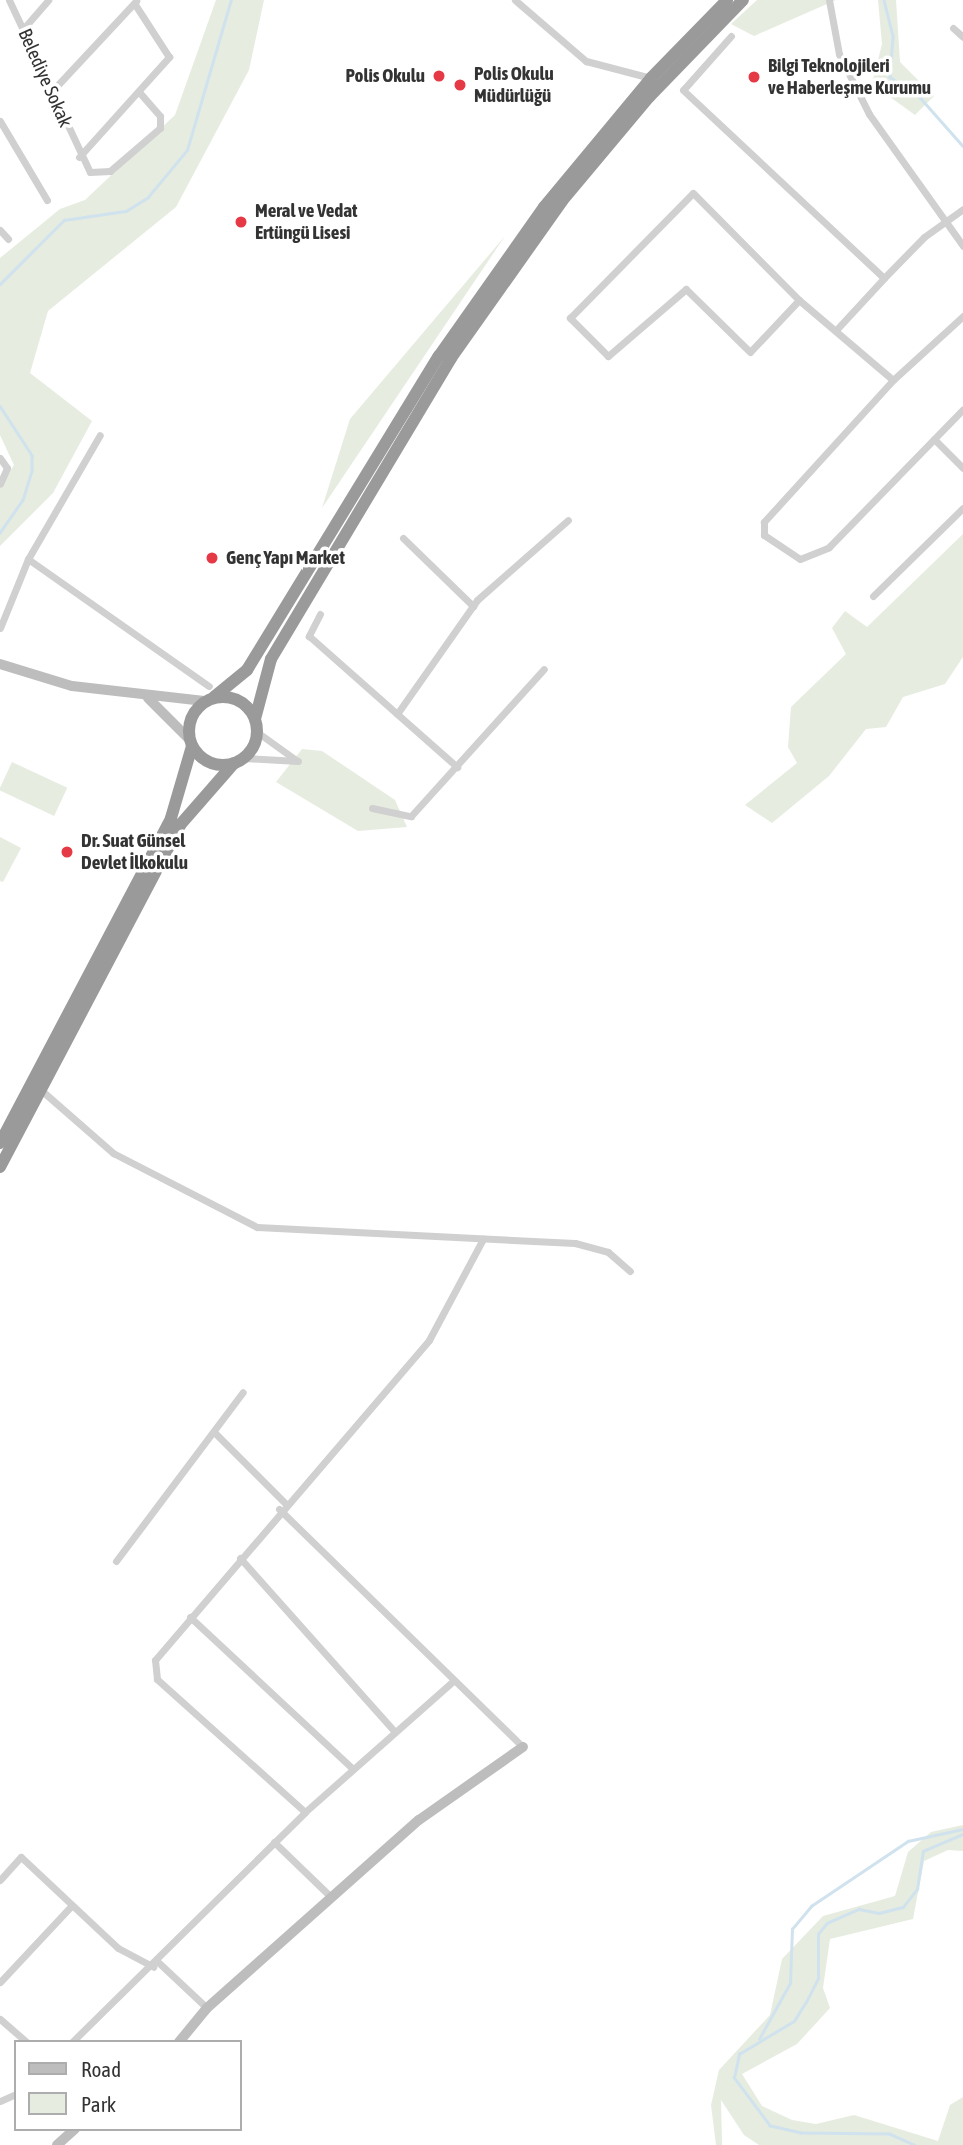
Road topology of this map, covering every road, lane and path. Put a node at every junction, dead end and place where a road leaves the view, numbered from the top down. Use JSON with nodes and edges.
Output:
{"nodes":[{"id":1,"x":9,"y":0,"type":"edge"},
{"id":2,"x":47,"y":0,"type":"edge"},
{"id":3,"x":514,"y":0,"type":"edge"},
{"id":4,"x":727,"y":0,"type":"edge"},
{"id":5,"x":743,"y":0,"type":"edge"},
{"id":6,"x":829,"y":0,"type":"edge"},
{"id":7,"x":135,"y":2,"type":"edge"},
{"id":8,"x":953,"y":28,"type":"dead end"},
{"id":9,"x":24,"y":29,"type":"junction"},
{"id":10,"x":731,"y":36,"type":"dead end"},
{"id":11,"x":963,"y":37,"type":"edge"},
{"id":12,"x":651,"y":78,"type":"junction"},
{"id":13,"x":53,"y":90,"type":"junction"},
{"id":14,"x":139,"y":92,"type":"junction"},
{"id":15,"x":0,"y":121,"type":"edge"},
{"id":16,"x":79,"y":157,"type":"junction"},
{"id":17,"x":47,"y":200,"type":"dead end"},
{"id":18,"x":963,"y":209,"type":"edge"},
{"id":19,"x":943,"y":223,"type":"junction"},
{"id":20,"x":0,"y":230,"type":"edge"},
{"id":21,"x":8,"y":239,"type":"dead end"},
{"id":22,"x":963,"y":246,"type":"edge"},
{"id":23,"x":884,"y":278,"type":"junction"},
{"id":24,"x":799,"y":300,"type":"junction"},
{"id":25,"x":963,"y":316,"type":"edge"},
{"id":26,"x":837,"y":329,"type":"junction"},
{"id":27,"x":893,"y":380,"type":"junction"},
{"id":28,"x":963,"y":409,"type":"edge"},
{"id":29,"x":100,"y":435,"type":"dead end"},
{"id":30,"x":934,"y":439,"type":"junction"},
{"id":31,"x":0,"y":458,"type":"edge"},
{"id":32,"x":963,"y":468,"type":"edge"},
{"id":33,"x":0,"y":484,"type":"edge"},
{"id":34,"x":963,"y":508,"type":"edge"},
{"id":35,"x":568,"y":520,"type":"dead end"},
{"id":36,"x":403,"y":538,"type":"dead end"},
{"id":37,"x":27,"y":559,"type":"junction"},
{"id":38,"x":873,"y":596,"type":"dead end"},
{"id":39,"x":473,"y":606,"type":"junction"},
{"id":40,"x":320,"y":614,"type":"dead end"},
{"id":41,"x":0,"y":628,"type":"edge"},
{"id":42,"x":0,"y":664,"type":"edge"},
{"id":43,"x":544,"y":669,"type":"dead end"},
{"id":44,"x":209,"y":695,"type":"junction"},
{"id":45,"x":148,"y":698,"type":"junction"},
{"id":46,"x":397,"y":714,"type":"junction"},
{"id":47,"x":256,"y":725,"type":"junction"},
{"id":48,"x":190,"y":742,"type":"junction"},
{"id":49,"x":239,"y":760,"type":"junction"},
{"id":50,"x":457,"y":767,"type":"junction"},
{"id":51,"x":372,"y":808,"type":"dead end"},
{"id":52,"x":41,"y":1090,"type":"junction"},
{"id":53,"x":0,"y":1143,"type":"edge"},
{"id":54,"x":0,"y":1167,"type":"edge"},
{"id":55,"x":483,"y":1239,"type":"junction"},
{"id":56,"x":630,"y":1271,"type":"dead end"},
{"id":57,"x":243,"y":1392,"type":"dead end"},
{"id":58,"x":214,"y":1432,"type":"junction"},
{"id":59,"x":282,"y":1506,"type":"junction"},
{"id":60,"x":240,"y":1558,"type":"junction"},
{"id":61,"x":116,"y":1561,"type":"dead end"},
{"id":62,"x":190,"y":1617,"type":"junction"},
{"id":63,"x":453,"y":1681,"type":"junction"},
{"id":64,"x":394,"y":1731,"type":"junction"},
{"id":65,"x":523,"y":1747,"type":"joint"},
{"id":66,"x":352,"y":1768,"type":"junction"},
{"id":67,"x":305,"y":1812,"type":"junction"},
{"id":68,"x":274,"y":1842,"type":"junction"},
{"id":69,"x":0,"y":1880,"type":"edge"},
{"id":70,"x":331,"y":1897,"type":"junction"},
{"id":71,"x":72,"y":1905,"type":"junction"},
{"id":72,"x":155,"y":1964,"type":"junction"},
{"id":73,"x":0,"y":1982,"type":"edge"},
{"id":74,"x":207,"y":2008,"type":"junction"},
{"id":75,"x":0,"y":2019,"type":"edge"},
{"id":76,"x":24,"y":2040,"type":"edge"},
{"id":77,"x":74,"y":2040,"type":"edge"},
{"id":78,"x":181,"y":2040,"type":"edge"},
{"id":79,"x":73,"y":2131,"type":"edge"},
{"id":80,"x":57,"y":2145,"type":"edge"}],
"edges":[{"from":1,"to":9,"type":"street","name":"Belediye Sokak"},
{"from":2,"to":9,"type":"street"},
{"from":3,"to":12,"type":"street"},
{"from":4,"to":12,"type":"highway"},
{"from":5,"to":47,"type":"highway"},
{"from":6,"to":19,"type":"street"},
{"from":7,"to":13,"type":"street"},
{"from":7,"to":14,"type":"street"},
{"from":8,"to":11,"type":"street"},
{"from":9,"to":13,"type":"street","name":"Belediye Sokak"},
{"from":10,"to":23,"type":"street"},
{"from":12,"to":44,"type":"highway"},
{"from":13,"to":16,"type":"street","name":"Belediye Sokak"},
{"from":14,"to":16,"type":"street"},
{"from":14,"to":16,"type":"street"},
{"from":15,"to":17,"type":"street"},
{"from":18,"to":19,"type":"street"},
{"from":19,"to":22,"type":"street"},
{"from":19,"to":23,"type":"street"},
{"from":20,"to":21,"type":"street"},
{"from":23,"to":26,"type":"street"},
{"from":24,"to":24,"type":"street"},
{"from":24,"to":26,"type":"street"},
{"from":25,"to":27,"type":"street"},
{"from":26,"to":27,"type":"street"},
{"from":27,"to":30,"type":"street"},
{"from":28,"to":30,"type":"street"},
{"from":29,"to":37,"type":"street"},
{"from":30,"to":32,"type":"street"},
{"from":31,"to":33,"type":"street"},
{"from":34,"to":38,"type":"street"},
{"from":35,"to":39,"type":"street"},
{"from":36,"to":39,"type":"street"},
{"from":37,"to":41,"type":"street"},
{"from":37,"to":44,"type":"street"},
{"from":39,"to":46,"type":"street"},
{"from":40,"to":46,"type":"street"},
{"from":42,"to":45,"type":"street"},
{"from":43,"to":50,"type":"street"},
{"from":44,"to":45,"type":"street"},
{"from":44,"to":47,"type":"highway"},
{"from":44,"to":48,"type":"highway"},
{"from":45,"to":48,"type":"street"},
{"from":46,"to":50,"type":"street"},
{"from":47,"to":49,"type":"highway"},
{"from":47,"to":49,"type":"street"},
{"from":48,"to":49,"type":"highway"},
{"from":48,"to":53,"type":"highway"},
{"from":49,"to":52,"type":"highway"},
{"from":50,"to":51,"type":"street"},
{"from":52,"to":54,"type":"highway"},
{"from":52,"to":55,"type":"street"},
{"from":55,"to":56,"type":"street"},
{"from":55,"to":59,"type":"street"},
{"from":57,"to":58,"type":"street"},
{"from":58,"to":59,"type":"street"},
{"from":58,"to":61,"type":"street"},
{"from":59,"to":60,"type":"street"},
{"from":59,"to":63,"type":"street"},
{"from":60,"to":62,"type":"street"},
{"from":60,"to":64,"type":"street"},
{"from":62,"to":66,"type":"street"},
{"from":62,"to":67,"type":"street"},
{"from":63,"to":64,"type":"street"},
{"from":63,"to":65,"type":"street"},
{"from":64,"to":66,"type":"street"},
{"from":65,"to":70,"type":"street"},
{"from":66,"to":67,"type":"street"},
{"from":67,"to":68,"type":"street"},
{"from":68,"to":70,"type":"street"},
{"from":68,"to":72,"type":"street"},
{"from":69,"to":71,"type":"street"},
{"from":70,"to":74,"type":"street"},
{"from":71,"to":72,"type":"street"},
{"from":71,"to":73,"type":"street"},
{"from":72,"to":74,"type":"street"},
{"from":72,"to":77,"type":"street"},
{"from":74,"to":78,"type":"street"},
{"from":75,"to":76,"type":"street"},
{"from":79,"to":80,"type":"street"}]}
